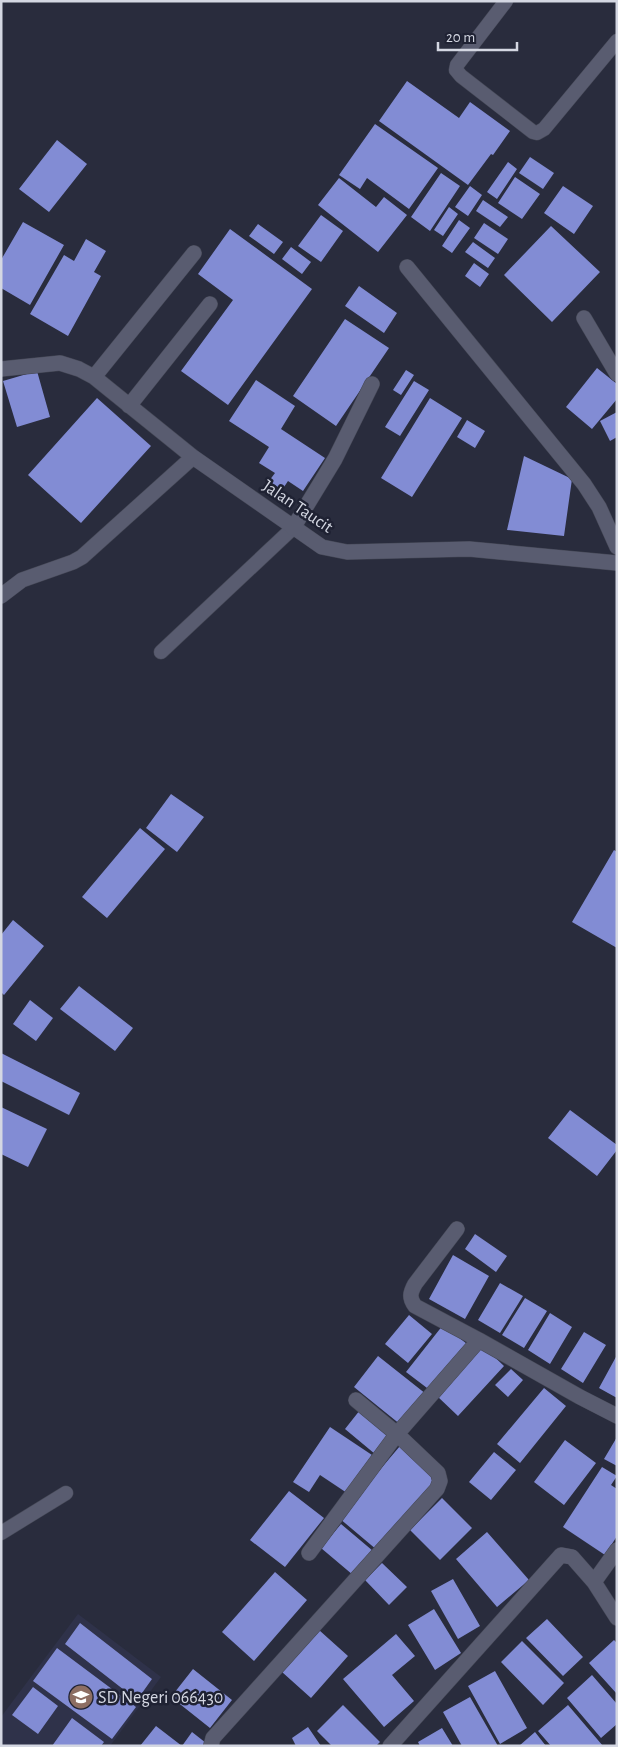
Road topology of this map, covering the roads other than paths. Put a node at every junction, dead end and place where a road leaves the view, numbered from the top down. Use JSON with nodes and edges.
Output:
{"nodes":[{"id":1,"x":506,"y":1,"type":"edge"},
{"id":2,"x":617,"y":41,"type":"edge"},
{"id":3,"x":194,"y":253,"type":"dead end"},
{"id":4,"x":408,"y":267,"type":"dead end"},
{"id":5,"x":210,"y":304,"type":"dead end"},
{"id":6,"x":584,"y":318,"type":"dead end"},
{"id":7,"x":1,"y":369,"type":"edge"},
{"id":8,"x":617,"y":374,"type":"edge"},
{"id":9,"x":94,"y":377,"type":"junction"},
{"id":10,"x":372,"y":384,"type":"dead end"},
{"id":11,"x":129,"y":406,"type":"junction"},
{"id":12,"x":194,"y":457,"type":"junction"},
{"id":13,"x":294,"y":528,"type":"junction"},
{"id":14,"x":617,"y":547,"type":"edge"},
{"id":15,"x":617,"y":563,"type":"edge"},
{"id":16,"x":1,"y":596,"type":"edge"},
{"id":17,"x":161,"y":652,"type":"dead end"},
{"id":18,"x":457,"y":1229,"type":"dead end"},
{"id":19,"x":479,"y":1340,"type":"junction"},
{"id":20,"x":356,"y":1400,"type":"dead end"},
{"id":21,"x":617,"y":1416,"type":"edge"},
{"id":22,"x":398,"y":1434,"type":"junction"},
{"id":23,"x":66,"y":1493,"type":"dead end"},
{"id":24,"x":1,"y":1533,"type":"edge"},
{"id":25,"x":617,"y":1550,"type":"edge"},
{"id":26,"x":309,"y":1552,"type":"dead end"},
{"id":27,"x":594,"y":1582,"type":"junction"},
{"id":28,"x":617,"y":1618,"type":"edge"},
{"id":29,"x":211,"y":1746,"type":"edge"},
{"id":30,"x":390,"y":1746,"type":"edge"}],
"edges":[{"from":1,"to":2,"type":"lane"},
{"from":3,"to":9,"type":"street"},
{"from":4,"to":14,"type":"street"},
{"from":5,"to":11,"type":"street"},
{"from":6,"to":8,"type":"street"},
{"from":7,"to":9,"type":"street","name":"Jalan Taucit"},
{"from":9,"to":11,"type":"street","name":"Jalan Taucit"},
{"from":10,"to":13,"type":"street"},
{"from":11,"to":12,"type":"street","name":"Jalan Taucit"},
{"from":12,"to":13,"type":"street","name":"Jalan Taucit"},
{"from":12,"to":16,"type":"street"},
{"from":13,"to":15,"type":"street","name":"Jalan Taucit"},
{"from":13,"to":17,"type":"lane"},
{"from":18,"to":19,"type":"street"},
{"from":19,"to":21,"type":"street"},
{"from":19,"to":22,"type":"street"},
{"from":20,"to":22,"type":"street"},
{"from":22,"to":26,"type":"street"},
{"from":22,"to":29,"type":"street"},
{"from":23,"to":24,"type":"lane"},
{"from":25,"to":27,"type":"street"},
{"from":27,"to":28,"type":"street"},
{"from":27,"to":30,"type":"street"}]}
